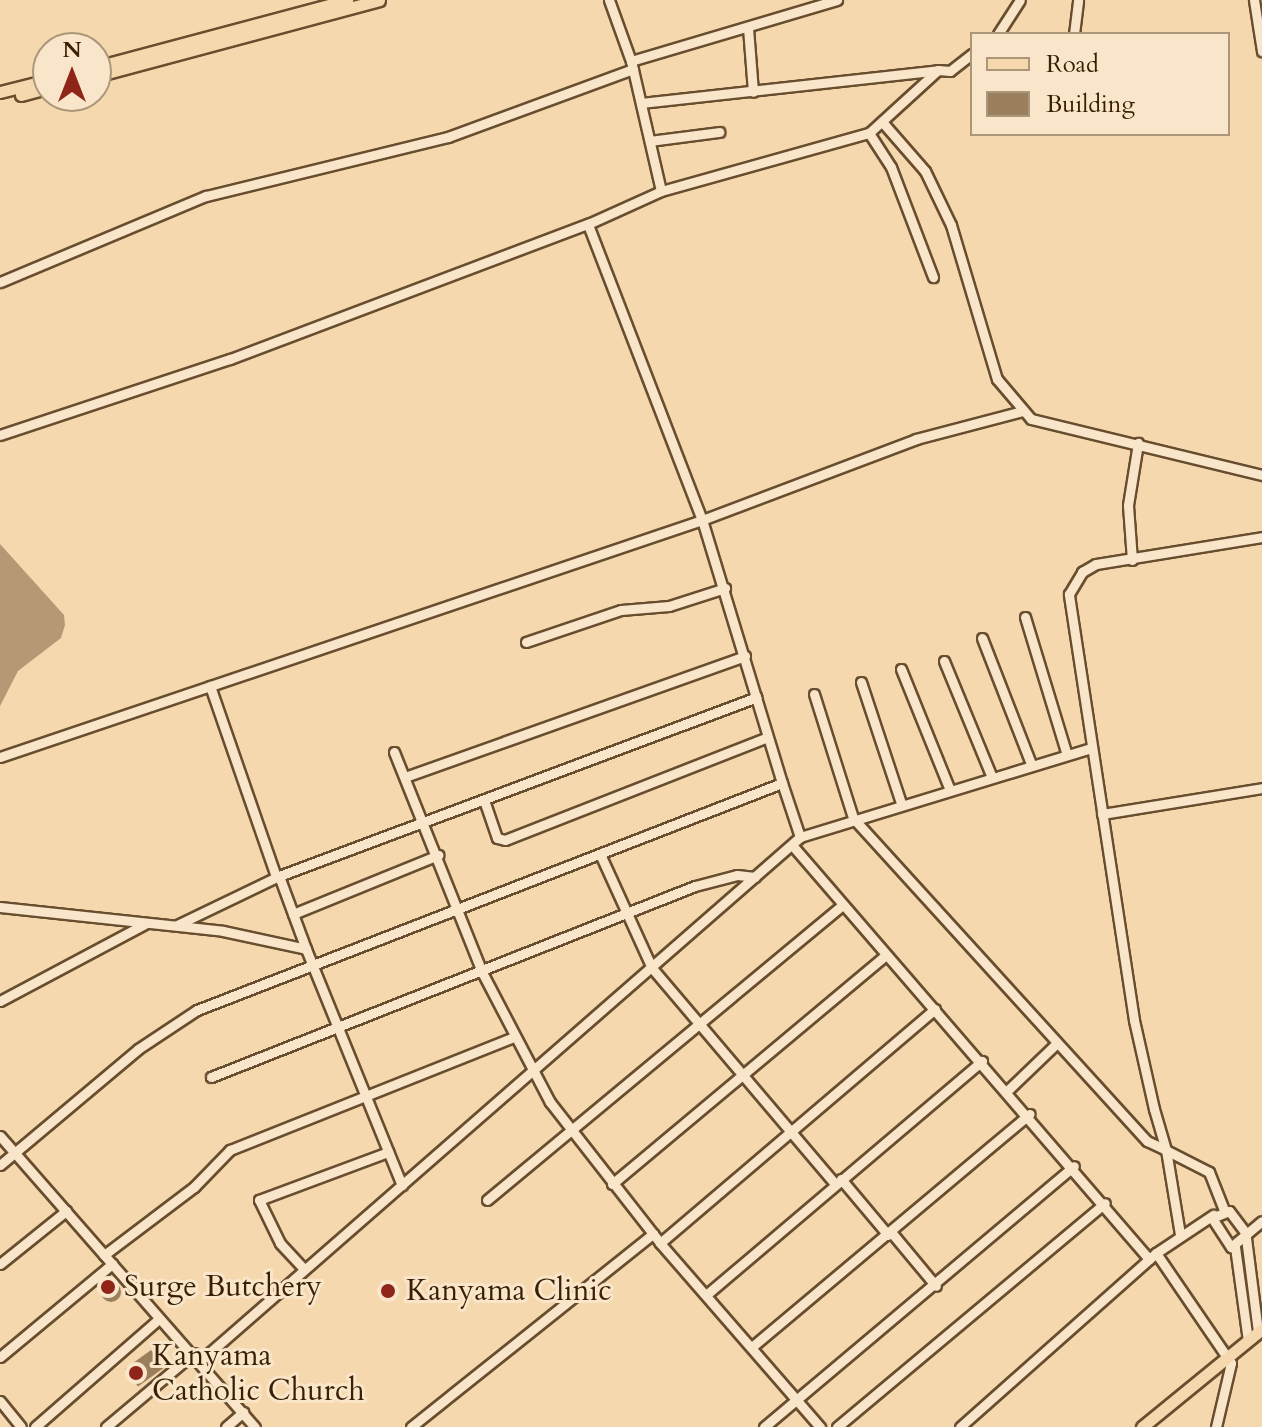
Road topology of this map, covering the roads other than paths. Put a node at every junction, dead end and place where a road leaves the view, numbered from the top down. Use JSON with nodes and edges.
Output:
{"nodes":[{"id":1,"x":347,"y":0,"type":"edge"},
{"id":2,"x":379,"y":0,"type":"edge"},
{"id":3,"x":609,"y":0,"type":"edge"},
{"id":4,"x":837,"y":0,"type":"edge"},
{"id":5,"x":1020,"y":0,"type":"edge"},
{"id":6,"x":1078,"y":0,"type":"edge"},
{"id":7,"x":1254,"y":0,"type":"edge"},
{"id":8,"x":748,"y":28,"type":"junction"},
{"id":9,"x":999,"y":32,"type":"edge"},
{"id":10,"x":1074,"y":32,"type":"edge"},
{"id":11,"x":1262,"y":51,"type":"edge"},
{"id":12,"x":970,"y":56,"type":"edge"},
{"id":13,"x":112,"y":63,"type":"edge"},
{"id":14,"x":632,"y":65,"type":"junction"},
{"id":15,"x":938,"y":70,"type":"junction"},
{"id":16,"x":112,"y":72,"type":"edge"},
{"id":17,"x":32,"y":84,"type":"edge"},
{"id":18,"x":0,"y":92,"type":"edge"},
{"id":19,"x":32,"y":92,"type":"edge"},
{"id":20,"x":753,"y":92,"type":"junction"},
{"id":21,"x":0,"y":100,"type":"edge"},
{"id":22,"x":641,"y":103,"type":"junction"},
{"id":23,"x":884,"y":124,"type":"junction"},
{"id":24,"x":719,"y":132,"type":"dead end"},
{"id":25,"x":869,"y":133,"type":"junction"},
{"id":26,"x":650,"y":141,"type":"junction"},
{"id":27,"x":661,"y":191,"type":"junction"},
{"id":28,"x":588,"y":224,"type":"junction"},
{"id":29,"x":933,"y":277,"type":"dead end"},
{"id":30,"x":0,"y":282,"type":"edge"},
{"id":31,"x":1023,"y":411,"type":"junction"},
{"id":32,"x":0,"y":435,"type":"edge"},
{"id":33,"x":1138,"y":443,"type":"junction"},
{"id":34,"x":1262,"y":475,"type":"edge"},
{"id":35,"x":702,"y":520,"type":"junction"},
{"id":36,"x":1262,"y":537,"type":"edge"},
{"id":37,"x":1132,"y":560,"type":"junction"},
{"id":38,"x":725,"y":588,"type":"junction"},
{"id":39,"x":1025,"y":617,"type":"dead end"},
{"id":40,"x":982,"y":638,"type":"dead end"},
{"id":41,"x":526,"y":642,"type":"dead end"},
{"id":42,"x":745,"y":656,"type":"junction"},
{"id":43,"x":944,"y":661,"type":"dead end"},
{"id":44,"x":901,"y":669,"type":"dead end"},
{"id":45,"x":861,"y":682,"type":"dead end"},
{"id":46,"x":210,"y":686,"type":"junction"},
{"id":47,"x":814,"y":694,"type":"dead end"},
{"id":48,"x":757,"y":697,"type":"junction"},
{"id":49,"x":768,"y":737,"type":"junction"},
{"id":50,"x":1091,"y":748,"type":"junction"},
{"id":51,"x":394,"y":752,"type":"dead end"},
{"id":52,"x":1067,"y":755,"type":"junction"},
{"id":53,"x":0,"y":757,"type":"edge"},
{"id":54,"x":1031,"y":764,"type":"junction"},
{"id":55,"x":991,"y":775,"type":"junction"},
{"id":56,"x":405,"y":777,"type":"junction"},
{"id":57,"x":782,"y":783,"type":"junction"},
{"id":58,"x":949,"y":788,"type":"junction"},
{"id":59,"x":1262,"y":788,"type":"edge"},
{"id":60,"x":484,"y":800,"type":"junction"},
{"id":61,"x":901,"y":803,"type":"junction"},
{"id":62,"x":1102,"y":814,"type":"junction"},
{"id":63,"x":853,"y":818,"type":"junction"},
{"id":64,"x":425,"y":822,"type":"junction"},
{"id":65,"x":800,"y":837,"type":"junction"},
{"id":66,"x":792,"y":845,"type":"junction"},
{"id":67,"x":600,"y":854,"type":"junction"},
{"id":68,"x":438,"y":855,"type":"junction"},
{"id":69,"x":277,"y":876,"type":"junction"},
{"id":70,"x":755,"y":877,"type":"junction"},
{"id":71,"x":841,"y":906,"type":"junction"},
{"id":72,"x":0,"y":907,"type":"edge"},
{"id":73,"x":457,"y":908,"type":"junction"},
{"id":74,"x":293,"y":914,"type":"junction"},
{"id":75,"x":624,"y":915,"type":"junction"},
{"id":76,"x":149,"y":922,"type":"junction"},
{"id":77,"x":177,"y":925,"type":"junction"},
{"id":78,"x":306,"y":949,"type":"junction"},
{"id":79,"x":886,"y":955,"type":"junction"},
{"id":80,"x":314,"y":964,"type":"junction"},
{"id":81,"x":652,"y":968,"type":"junction"},
{"id":82,"x":483,"y":974,"type":"junction"},
{"id":83,"x":0,"y":1001,"type":"edge"},
{"id":84,"x":935,"y":1009,"type":"junction"},
{"id":85,"x":696,"y":1023,"type":"junction"},
{"id":86,"x":340,"y":1030,"type":"junction"},
{"id":87,"x":514,"y":1037,"type":"junction"},
{"id":88,"x":1056,"y":1044,"type":"junction"},
{"id":89,"x":982,"y":1061,"type":"junction"},
{"id":90,"x":533,"y":1073,"type":"junction"},
{"id":91,"x":743,"y":1075,"type":"junction"},
{"id":92,"x":211,"y":1077,"type":"dead end"},
{"id":93,"x":1008,"y":1090,"type":"junction"},
{"id":94,"x":368,"y":1096,"type":"junction"},
{"id":95,"x":1029,"y":1114,"type":"junction"},
{"id":96,"x":569,"y":1131,"type":"junction"},
{"id":97,"x":789,"y":1131,"type":"junction"},
{"id":98,"x":0,"y":1136,"type":"edge"},
{"id":99,"x":1166,"y":1150,"type":"junction"},
{"id":100,"x":388,"y":1152,"type":"junction"},
{"id":101,"x":15,"y":1153,"type":"junction"},
{"id":102,"x":0,"y":1165,"type":"edge"},
{"id":103,"x":1074,"y":1166,"type":"junction"},
{"id":104,"x":838,"y":1181,"type":"junction"},
{"id":105,"x":612,"y":1184,"type":"junction"},
{"id":106,"x":402,"y":1185,"type":"junction"},
{"id":107,"x":487,"y":1200,"type":"dead end"},
{"id":108,"x":1105,"y":1203,"type":"junction"},
{"id":109,"x":1224,"y":1210,"type":"junction"},
{"id":110,"x":66,"y":1211,"type":"junction"},
{"id":111,"x":1212,"y":1219,"type":"junction"},
{"id":112,"x":1262,"y":1221,"type":"edge"},
{"id":113,"x":653,"y":1234,"type":"junction"},
{"id":114,"x":890,"y":1234,"type":"junction"},
{"id":115,"x":1245,"y":1234,"type":"junction"},
{"id":116,"x":1180,"y":1235,"type":"junction"},
{"id":117,"x":660,"y":1243,"type":"junction"},
{"id":118,"x":1235,"y":1247,"type":"junction"},
{"id":119,"x":104,"y":1255,"type":"junction"},
{"id":120,"x":1152,"y":1256,"type":"junction"},
{"id":121,"x":0,"y":1264,"type":"edge"},
{"id":122,"x":112,"y":1264,"type":"junction"},
{"id":123,"x":304,"y":1269,"type":"junction"},
{"id":124,"x":936,"y":1286,"type":"junction"},
{"id":125,"x":706,"y":1295,"type":"junction"},
{"id":126,"x":159,"y":1319,"type":"junction"},
{"id":127,"x":1260,"y":1331,"type":"edge"},
{"id":128,"x":1248,"y":1341,"type":"junction"},
{"id":129,"x":753,"y":1346,"type":"junction"},
{"id":130,"x":0,"y":1357,"type":"edge"},
{"id":131,"x":197,"y":1357,"type":"junction"},
{"id":132,"x":1227,"y":1357,"type":"junction"},
{"id":133,"x":797,"y":1399,"type":"junction"},
{"id":134,"x":0,"y":1401,"type":"edge"},
{"id":135,"x":243,"y":1412,"type":"junction"},
{"id":136,"x":21,"y":1427,"type":"edge"},
{"id":137,"x":35,"y":1427,"type":"edge"},
{"id":138,"x":106,"y":1427,"type":"edge"},
{"id":139,"x":226,"y":1427,"type":"edge"},
{"id":140,"x":255,"y":1427,"type":"edge"},
{"id":141,"x":411,"y":1427,"type":"edge"},
{"id":142,"x":764,"y":1427,"type":"edge"},
{"id":143,"x":820,"y":1427,"type":"edge"},
{"id":144,"x":837,"y":1427,"type":"edge"},
{"id":145,"x":960,"y":1427,"type":"edge"},
{"id":146,"x":1142,"y":1427,"type":"edge"},
{"id":147,"x":1216,"y":1427,"type":"edge"}],
"edges":[{"from":1,"to":13,"type":"main road"},
{"from":2,"to":16,"type":"main road"},
{"from":3,"to":14,"type":"street"},
{"from":4,"to":8,"type":"street"},
{"from":5,"to":9,"type":"street"},
{"from":6,"to":10,"type":"street"},
{"from":7,"to":11,"type":"street"},
{"from":8,"to":14,"type":"street"},
{"from":8,"to":20,"type":"street"},
{"from":12,"to":15,"type":"street"},
{"from":14,"to":22,"type":"street"},
{"from":14,"to":30,"type":"street"},
{"from":15,"to":20,"type":"street"},
{"from":15,"to":23,"type":"street"},
{"from":17,"to":18,"type":"main road"},
{"from":19,"to":21,"type":"main road"},
{"from":20,"to":22,"type":"street"},
{"from":22,"to":26,"type":"street"},
{"from":23,"to":25,"type":"street"},
{"from":23,"to":31,"type":"street"},
{"from":24,"to":26,"type":"street"},
{"from":25,"to":27,"type":"street"},
{"from":25,"to":29,"type":"street"},
{"from":26,"to":27,"type":"street"},
{"from":27,"to":28,"type":"street"},
{"from":28,"to":32,"type":"street"},
{"from":28,"to":35,"type":"street"},
{"from":31,"to":33,"type":"street"},
{"from":31,"to":35,"type":"street"},
{"from":33,"to":34,"type":"street"},
{"from":33,"to":37,"type":"street"},
{"from":35,"to":38,"type":"street"},
{"from":35,"to":46,"type":"street"},
{"from":36,"to":37,"type":"street"},
{"from":37,"to":50,"type":"street"},
{"from":38,"to":41,"type":"street"},
{"from":38,"to":42,"type":"street"},
{"from":39,"to":52,"type":"street"},
{"from":40,"to":54,"type":"street"},
{"from":42,"to":48,"type":"street"},
{"from":42,"to":56,"type":"street"},
{"from":43,"to":55,"type":"street"},
{"from":44,"to":58,"type":"street"},
{"from":45,"to":61,"type":"street"},
{"from":46,"to":53,"type":"street"},
{"from":46,"to":69,"type":"street"},
{"from":47,"to":63,"type":"street"},
{"from":48,"to":49,"type":"street"},
{"from":48,"to":60,"type":"street"},
{"from":49,"to":57,"type":"street"},
{"from":49,"to":60,"type":"street"},
{"from":50,"to":52,"type":"street"},
{"from":50,"to":62,"type":"street"},
{"from":51,"to":56,"type":"street"},
{"from":52,"to":54,"type":"street"},
{"from":54,"to":55,"type":"street"},
{"from":55,"to":58,"type":"street"},
{"from":56,"to":64,"type":"street"},
{"from":57,"to":65,"type":"street"},
{"from":57,"to":67,"type":"street"},
{"from":58,"to":61,"type":"street"},
{"from":59,"to":62,"type":"street"},
{"from":60,"to":64,"type":"street"},
{"from":61,"to":63,"type":"street"},
{"from":62,"to":99,"type":"street"},
{"from":63,"to":65,"type":"street"},
{"from":63,"to":88,"type":"street"},
{"from":64,"to":68,"type":"street"},
{"from":64,"to":69,"type":"street"},
{"from":65,"to":66,"type":"street"},
{"from":66,"to":70,"type":"street"},
{"from":66,"to":71,"type":"street"},
{"from":67,"to":73,"type":"street"},
{"from":67,"to":75,"type":"street"},
{"from":68,"to":73,"type":"street"},
{"from":68,"to":74,"type":"street"},
{"from":69,"to":74,"type":"street"},
{"from":69,"to":77,"type":"street"},
{"from":70,"to":75,"type":"street"},
{"from":70,"to":81,"type":"street"},
{"from":71,"to":79,"type":"street"},
{"from":71,"to":85,"type":"street"},
{"from":72,"to":76,"type":"street"},
{"from":73,"to":80,"type":"street"},
{"from":73,"to":82,"type":"street"},
{"from":74,"to":78,"type":"street"},
{"from":75,"to":81,"type":"street"},
{"from":75,"to":82,"type":"street"},
{"from":76,"to":77,"type":"street"},
{"from":76,"to":83,"type":"street"},
{"from":77,"to":78,"type":"street"},
{"from":78,"to":80,"type":"street"},
{"from":79,"to":84,"type":"street"},
{"from":79,"to":91,"type":"street"},
{"from":80,"to":86,"type":"street"},
{"from":80,"to":101,"type":"street"},
{"from":81,"to":85,"type":"street"},
{"from":81,"to":90,"type":"street"},
{"from":82,"to":86,"type":"street"},
{"from":82,"to":87,"type":"street"},
{"from":84,"to":89,"type":"street"},
{"from":84,"to":97,"type":"street"},
{"from":85,"to":91,"type":"street"},
{"from":85,"to":96,"type":"street"},
{"from":86,"to":92,"type":"street"},
{"from":86,"to":94,"type":"street"},
{"from":87,"to":90,"type":"street"},
{"from":87,"to":94,"type":"street"},
{"from":88,"to":93,"type":"street"},
{"from":88,"to":99,"type":"street"},
{"from":89,"to":93,"type":"street"},
{"from":89,"to":104,"type":"street"},
{"from":90,"to":96,"type":"street"},
{"from":90,"to":106,"type":"street"},
{"from":91,"to":97,"type":"street"},
{"from":91,"to":105,"type":"street"},
{"from":93,"to":95,"type":"street"},
{"from":94,"to":100,"type":"street"},
{"from":94,"to":119,"type":"street"},
{"from":95,"to":103,"type":"street"},
{"from":95,"to":114,"type":"street"},
{"from":96,"to":105,"type":"street"},
{"from":96,"to":107,"type":"street"},
{"from":97,"to":104,"type":"street"},
{"from":97,"to":117,"type":"street"},
{"from":98,"to":101,"type":"street"},
{"from":99,"to":109,"type":"street"},
{"from":99,"to":116,"type":"street"},
{"from":100,"to":106,"type":"street"},
{"from":100,"to":123,"type":"street"},
{"from":101,"to":102,"type":"street"},
{"from":101,"to":110,"type":"street"},
{"from":103,"to":108,"type":"street"},
{"from":103,"to":124,"type":"street"},
{"from":104,"to":114,"type":"street"},
{"from":104,"to":125,"type":"street"},
{"from":105,"to":113,"type":"street"},
{"from":106,"to":123,"type":"street"},
{"from":108,"to":120,"type":"street"},
{"from":108,"to":144,"type":"street"},
{"from":109,"to":111,"type":"street"},
{"from":109,"to":115,"type":"street"},
{"from":110,"to":119,"type":"street"},
{"from":110,"to":121,"type":"street"},
{"from":111,"to":116,"type":"street"},
{"from":111,"to":118,"type":"street"},
{"from":112,"to":115,"type":"street"},
{"from":113,"to":117,"type":"street"},
{"from":113,"to":141,"type":"street"},
{"from":114,"to":124,"type":"street"},
{"from":114,"to":129,"type":"street"},
{"from":115,"to":118,"type":"street"},
{"from":115,"to":127,"type":"street"},
{"from":116,"to":120,"type":"street"},
{"from":117,"to":125,"type":"street"},
{"from":118,"to":128,"type":"street"},
{"from":119,"to":122,"type":"street"},
{"from":120,"to":132,"type":"street"},
{"from":120,"to":145,"type":"street"},
{"from":122,"to":126,"type":"street"},
{"from":122,"to":130,"type":"street"},
{"from":123,"to":131,"type":"street"},
{"from":124,"to":133,"type":"street"},
{"from":125,"to":129,"type":"street"},
{"from":126,"to":131,"type":"street"},
{"from":126,"to":137,"type":"street"},
{"from":127,"to":128,"type":"main road"},
{"from":128,"to":132,"type":"main road"},
{"from":129,"to":133,"type":"street"},
{"from":131,"to":135,"type":"street"},
{"from":131,"to":138,"type":"street"},
{"from":132,"to":146,"type":"main road"},
{"from":132,"to":147,"type":"street"},
{"from":133,"to":142,"type":"street"},
{"from":133,"to":143,"type":"street"},
{"from":134,"to":136,"type":"street"},
{"from":135,"to":139,"type":"street"},
{"from":135,"to":140,"type":"street"}]}
